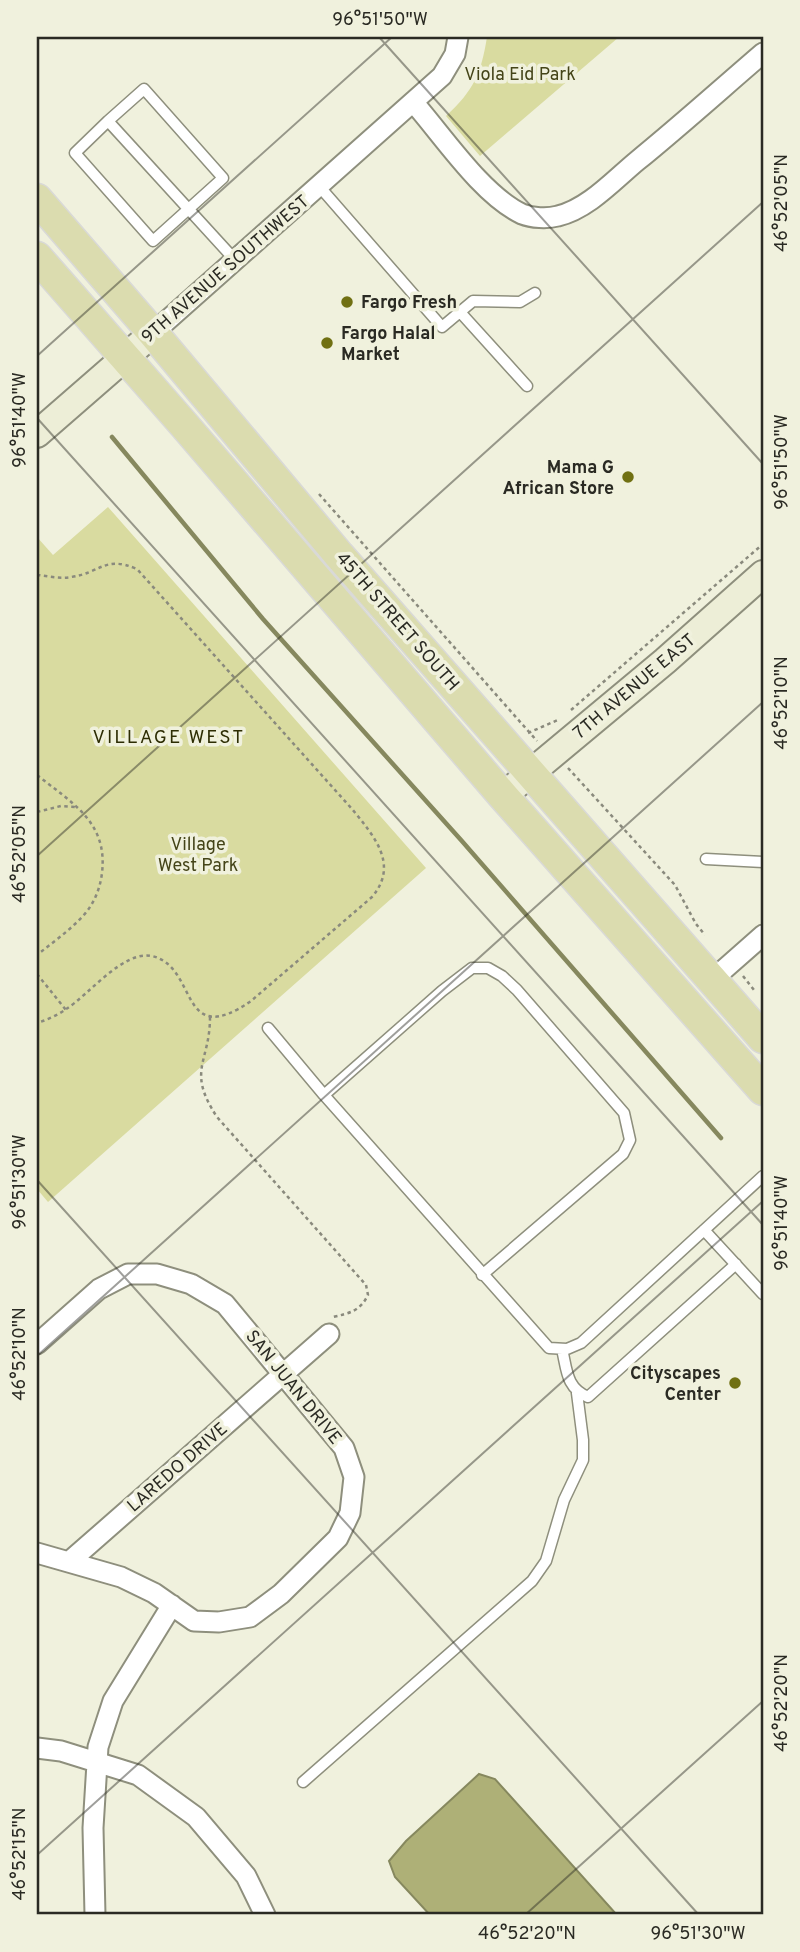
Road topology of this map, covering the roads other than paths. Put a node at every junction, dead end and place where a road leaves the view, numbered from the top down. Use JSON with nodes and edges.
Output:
{"nodes":[{"id":1,"x":458,"y":37,"type":"edge"},
{"id":2,"x":763,"y":53,"type":"edge"},
{"id":3,"x":414,"y":103,"type":"junction"},
{"id":4,"x":108,"y":121,"type":"junction"},
{"id":5,"x":319,"y":186,"type":"junction"},
{"id":6,"x":37,"y":200,"type":"edge"},
{"id":7,"x":189,"y":210,"type":"junction"},
{"id":8,"x":37,"y":257,"type":"edge"},
{"id":9,"x":235,"y":260,"type":"junction"},
{"id":10,"x":535,"y":293,"type":"dead end"},
{"id":11,"x":460,"y":312,"type":"junction"},
{"id":12,"x":153,"y":333,"type":"junction"},
{"id":13,"x":125,"y":357,"type":"junction"},
{"id":14,"x":527,"y":386,"type":"dead end"},
{"id":15,"x":37,"y":434,"type":"edge"},
{"id":16,"x":763,"y":574,"type":"edge"},
{"id":17,"x":531,"y":773,"type":"junction"},
{"id":18,"x":503,"y":796,"type":"junction"},
{"id":19,"x":706,"y":859,"type":"dead end"},
{"id":20,"x":763,"y":862,"type":"edge"},
{"id":21,"x":763,"y":935,"type":"edge"},
{"id":22,"x":712,"y":980,"type":"junction"},
{"id":23,"x":268,"y":1028,"type":"dead end"},
{"id":24,"x":763,"y":1038,"type":"edge"},
{"id":25,"x":763,"y":1090,"type":"edge"},
{"id":26,"x":324,"y":1095,"type":"junction"},
{"id":27,"x":763,"y":1176,"type":"edge"},
{"id":28,"x":704,"y":1230,"type":"junction"},
{"id":29,"x":736,"y":1264,"type":"junction"},
{"id":30,"x":482,"y":1275,"type":"junction"},
{"id":31,"x":763,"y":1293,"type":"edge"},
{"id":32,"x":329,"y":1334,"type":"road end"},
{"id":33,"x":37,"y":1343,"type":"edge"},
{"id":34,"x":562,"y":1349,"type":"junction"},
{"id":35,"x":283,"y":1373,"type":"junction"},
{"id":36,"x":577,"y":1393,"type":"junction"},
{"id":37,"x":37,"y":1553,"type":"edge"},
{"id":38,"x":70,"y":1561,"type":"junction"},
{"id":39,"x":172,"y":1605,"type":"junction"},
{"id":40,"x":37,"y":1748,"type":"edge"},
{"id":41,"x":97,"y":1762,"type":"junction"},
{"id":42,"x":303,"y":1782,"type":"dead end"},
{"id":43,"x":95,"y":1915,"type":"edge"},
{"id":44,"x":265,"y":1915,"type":"edge"}],
"edges":[{"from":1,"to":3,"type":"street","name":"9TH AVENUE SOUTHWEST"},
{"from":2,"to":3,"type":"street"},
{"from":3,"to":5,"type":"street","name":"9TH AVENUE SOUTHWEST"},
{"from":4,"to":7,"type":"lane"},
{"from":4,"to":7,"type":"lane"},
{"from":4,"to":7,"type":"lane"},
{"from":5,"to":9,"type":"street","name":"9TH AVENUE SOUTHWEST"},
{"from":5,"to":11,"type":"lane"},
{"from":6,"to":12,"type":"main road","name":"45TH STREET SOUTH"},
{"from":7,"to":9,"type":"lane"},
{"from":8,"to":13,"type":"main road","name":"45TH STREET SOUTH"},
{"from":9,"to":12,"type":"street","name":"9TH AVENUE SOUTHWEST"},
{"from":10,"to":11,"type":"lane"},
{"from":11,"to":14,"type":"lane"},
{"from":12,"to":13,"type":"street","name":"9TH AVENUE SOUTHWEST"},
{"from":12,"to":17,"type":"main road","name":"45TH STREET SOUTH"},
{"from":13,"to":15,"type":"street","name":"9TH AVENUE SOUTHWEST"},
{"from":13,"to":18,"type":"main road","name":"45TH STREET SOUTH"},
{"from":16,"to":17,"type":"street","name":"7TH AVENUE EAST"},
{"from":17,"to":18,"type":"street","name":"7TH AVENUE EAST"},
{"from":17,"to":22,"type":"main road","name":"45TH STREET SOUTH"},
{"from":18,"to":25,"type":"main road","name":"45TH STREET SOUTH"},
{"from":19,"to":20,"type":"lane"},
{"from":21,"to":22,"type":"street"},
{"from":22,"to":24,"type":"main road","name":"45TH STREET SOUTH"},
{"from":23,"to":26,"type":"lane"},
{"from":26,"to":30,"type":"lane"},
{"from":26,"to":30,"type":"lane"},
{"from":27,"to":28,"type":"lane"},
{"from":28,"to":29,"type":"lane"},
{"from":28,"to":34,"type":"lane"},
{"from":29,"to":31,"type":"lane"},
{"from":29,"to":36,"type":"lane"},
{"from":30,"to":34,"type":"lane"},
{"from":32,"to":35,"type":"street","name":"LAREDO DRIVE"},
{"from":33,"to":35,"type":"street","name":"SAN JUAN DRIVE"},
{"from":34,"to":36,"type":"lane"},
{"from":35,"to":38,"type":"street","name":"LAREDO DRIVE"},
{"from":35,"to":39,"type":"street","name":"SAN JUAN DRIVE"},
{"from":36,"to":42,"type":"lane"},
{"from":37,"to":38,"type":"street","name":"SAN JUAN DRIVE"},
{"from":38,"to":39,"type":"street","name":"SAN JUAN DRIVE"},
{"from":39,"to":41,"type":"street"},
{"from":40,"to":41,"type":"street"},
{"from":41,"to":43,"type":"street"},
{"from":41,"to":44,"type":"street"}]}
